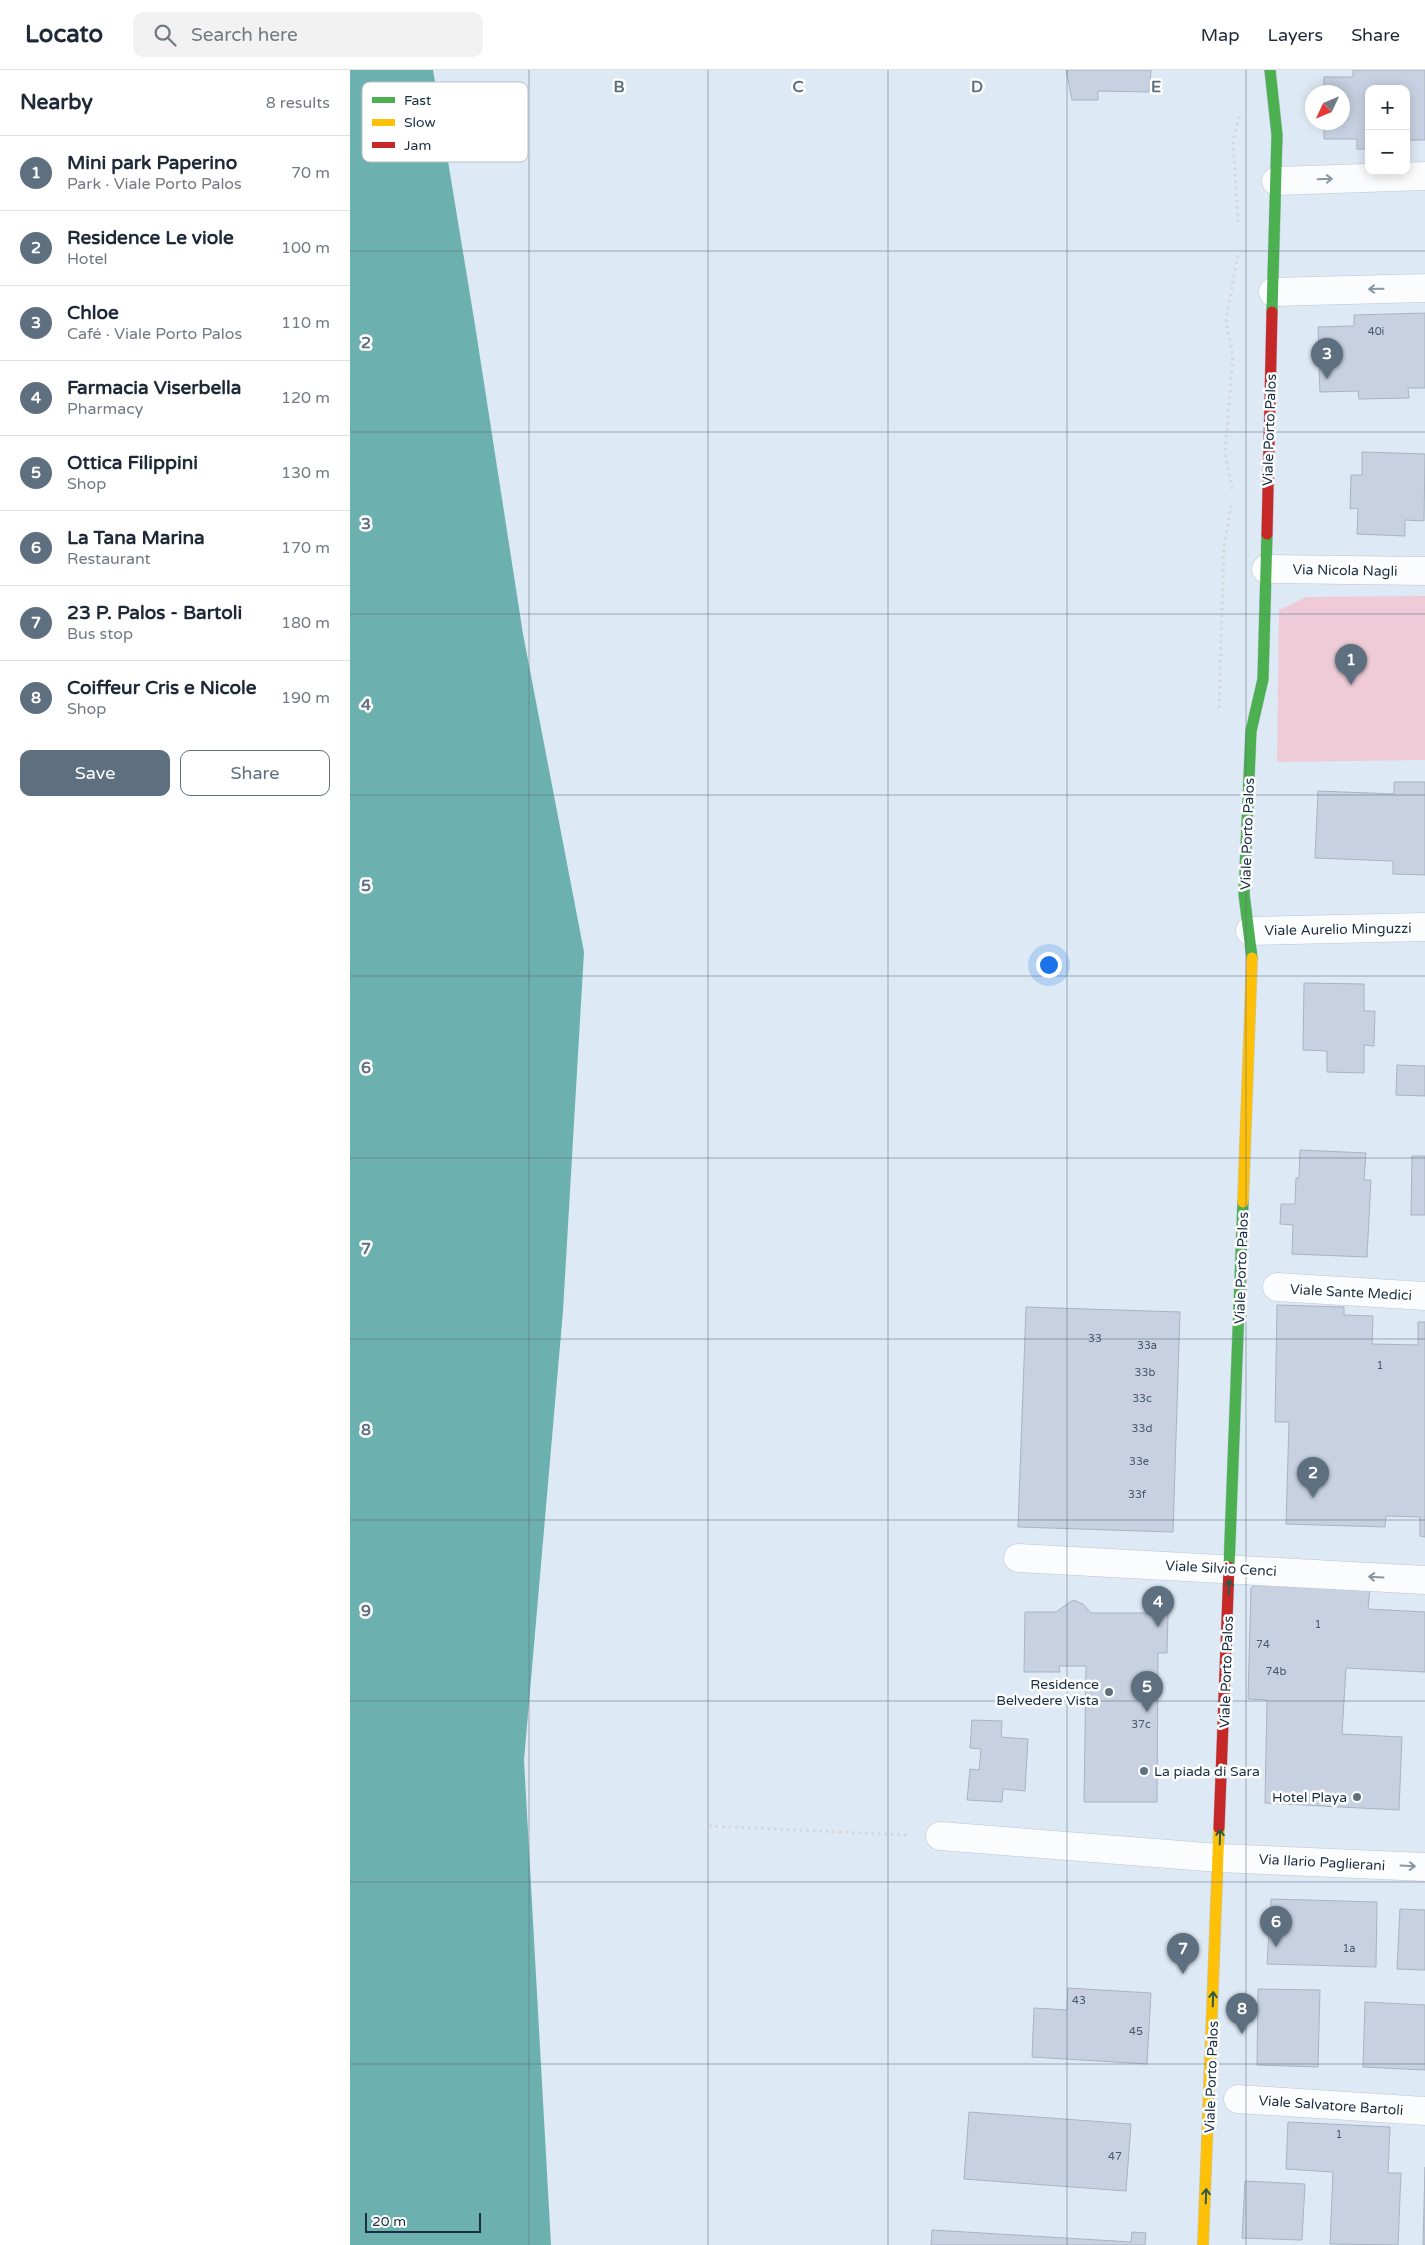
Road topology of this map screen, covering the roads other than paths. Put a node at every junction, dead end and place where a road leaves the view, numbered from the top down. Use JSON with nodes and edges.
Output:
{"nodes":[{"id":1,"x":1270,"y":70,"type":"edge"},
{"id":2,"x":1425,"y":176,"type":"edge"},
{"id":3,"x":1276,"y":181,"type":"junction"},
{"id":4,"x":1425,"y":288,"type":"edge"},
{"id":5,"x":1273,"y":292,"type":"junction"},
{"id":6,"x":1266,"y":569,"type":"junction"},
{"id":7,"x":1425,"y":571,"type":"edge"},
{"id":8,"x":1425,"y":927,"type":"edge"},
{"id":9,"x":1250,"y":931,"type":"junction"},
{"id":10,"x":1278,"y":1287,"type":"dead end"},
{"id":11,"x":1425,"y":1296,"type":"edge"},
{"id":12,"x":1018,"y":1558,"type":"dead end"},
{"id":13,"x":1230,"y":1569,"type":"junction"},
{"id":14,"x":1425,"y":1580,"type":"edge"},
{"id":15,"x":940,"y":1836,"type":"road end"},
{"id":16,"x":1219,"y":1858,"type":"junction"},
{"id":17,"x":1425,"y":1867,"type":"edge"},
{"id":18,"x":1238,"y":2099,"type":"dead end"},
{"id":19,"x":1425,"y":2111,"type":"edge"},
{"id":20,"x":1203,"y":2245,"type":"edge"}],
"edges":[{"from":1,"to":3,"type":"street","name":"Viale Porto Palos"},
{"from":3,"to":2,"type":"street","one_way":true},
{"from":3,"to":5,"type":"street","name":"Viale Porto Palos"},
{"from":4,"to":5,"type":"street","one_way":true},
{"from":5,"to":6,"type":"street","name":"Viale Porto Palos"},
{"from":6,"to":7,"type":"street","name":"Via Nicola Nagli"},
{"from":6,"to":9,"type":"street","name":"Viale Porto Palos"},
{"from":8,"to":9,"type":"street","name":"Viale Aurelio Minguzzi"},
{"from":9,"to":13,"type":"street","name":"Viale Porto Palos"},
{"from":10,"to":11,"type":"street","name":"Viale Sante Medici"},
{"from":12,"to":13,"type":"street","name":"Viale Silvio Cenci"},
{"from":14,"to":13,"type":"street","name":"Viale Silvio Cenci","one_way":true},
{"from":16,"to":13,"type":"street","name":"Viale Porto Palos","one_way":true},
{"from":15,"to":16,"type":"street","name":"Via Ilario Paglierani"},
{"from":16,"to":17,"type":"street","name":"Via Ilario Paglierani","one_way":true},
{"from":20,"to":16,"type":"street","name":"Viale Porto Palos","one_way":true},
{"from":18,"to":19,"type":"street","name":"Viale Salvatore Bartoli"}]}
